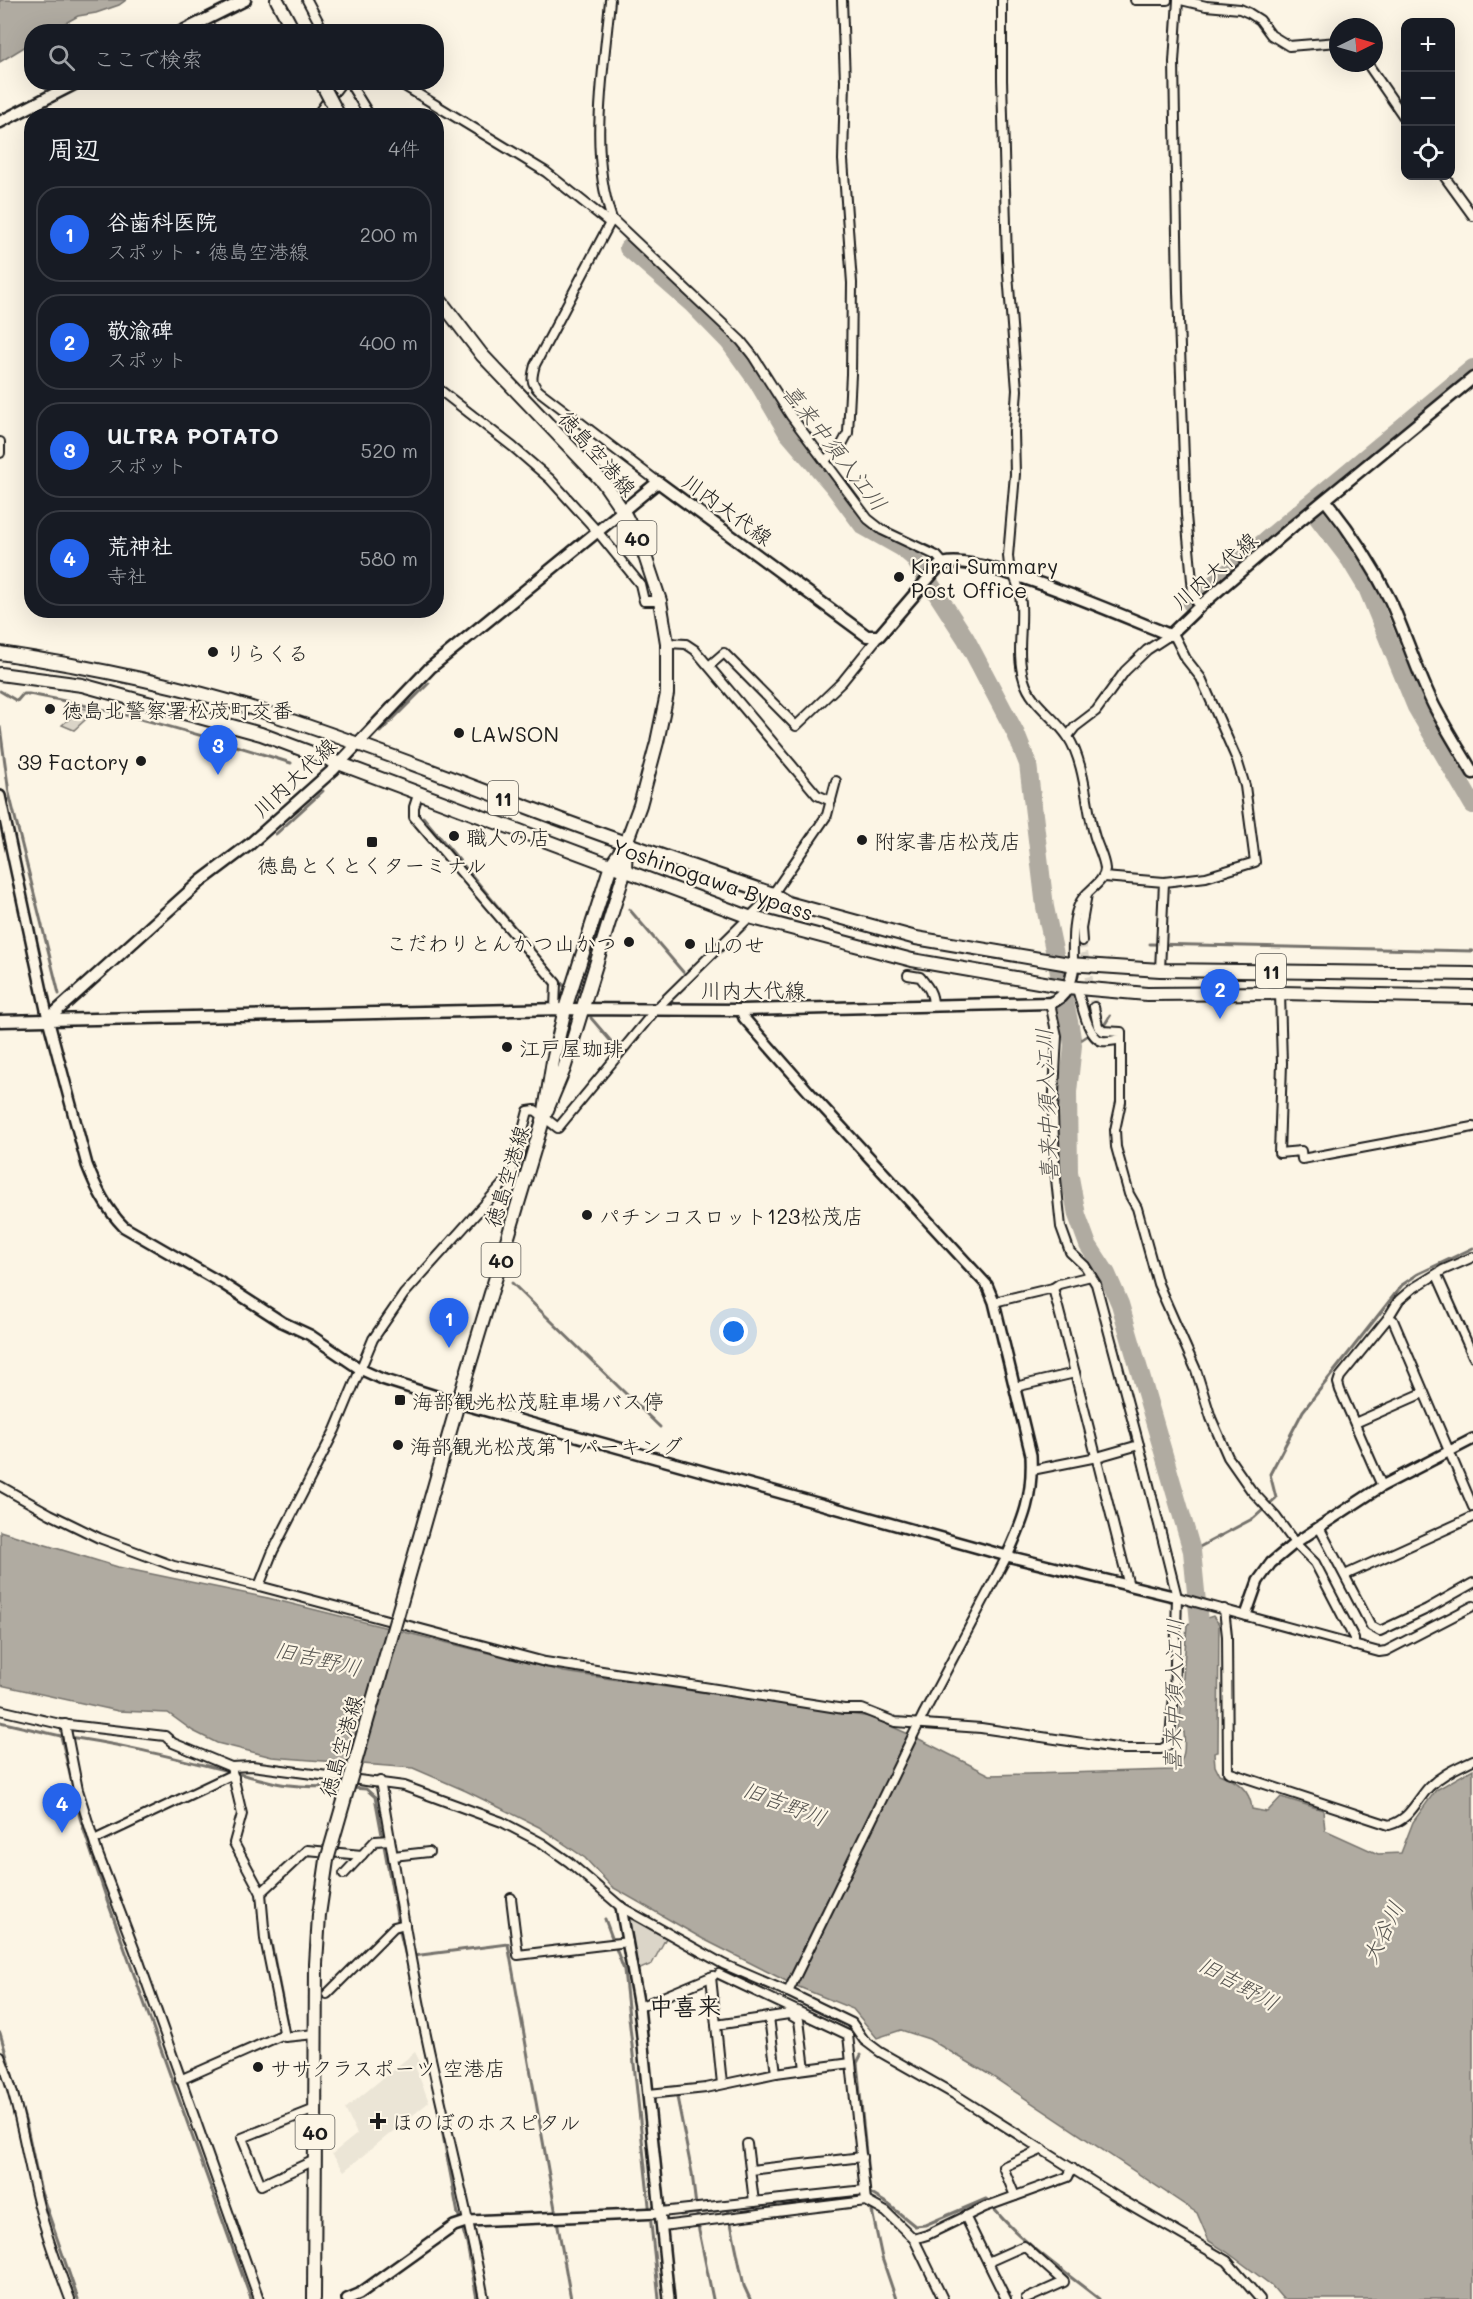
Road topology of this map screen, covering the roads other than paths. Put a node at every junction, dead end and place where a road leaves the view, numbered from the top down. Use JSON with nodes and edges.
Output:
{"nodes":[{"id":1,"x":246,"y":0,"type":"edge"},
{"id":2,"x":277,"y":0,"type":"edge"},
{"id":3,"x":307,"y":0,"type":"edge"},
{"id":4,"x":610,"y":0,"type":"edge"},
{"id":5,"x":842,"y":0,"type":"edge"},
{"id":6,"x":1002,"y":0,"type":"edge"},
{"id":7,"x":1135,"y":0,"type":"edge"},
{"id":8,"x":1167,"y":0,"type":"edge"},
{"id":9,"x":1179,"y":2,"type":"edge"},
{"id":10,"x":197,"y":24,"type":"edge"},
{"id":11,"x":290,"y":24,"type":"edge"},
{"id":12,"x":320,"y":24,"type":"edge"},
{"id":13,"x":1329,"y":43,"type":"edge"},
{"id":14,"x":1373,"y":72,"type":"edge"},
{"id":15,"x":62,"y":90,"type":"edge"},
{"id":16,"x":325,"y":90,"type":"edge"},
{"id":17,"x":336,"y":90,"type":"edge"},
{"id":18,"x":354,"y":90,"type":"edge"},
{"id":19,"x":411,"y":90,"type":"edge"},
{"id":20,"x":27,"y":108,"type":"edge"},
{"id":21,"x":322,"y":108,"type":"edge"},
{"id":22,"x":335,"y":108,"type":"edge"},
{"id":23,"x":365,"y":108,"type":"edge"},
{"id":24,"x":441,"y":108,"type":"edge"},
{"id":25,"x":24,"y":110,"type":"edge"},
{"id":26,"x":444,"y":110,"type":"edge"},
{"id":27,"x":1401,"y":113,"type":"edge"},
{"id":28,"x":0,"y":122,"type":"edge"},
{"id":29,"x":1447,"y":180,"type":"edge"},
{"id":30,"x":1473,"y":216,"type":"edge"},
{"id":31,"x":611,"y":221,"type":"junction"},
{"id":32,"x":444,"y":305,"type":"edge"},
{"id":33,"x":1473,"y":378,"type":"edge"},
{"id":34,"x":444,"y":393,"type":"edge"},
{"id":35,"x":0,"y":442,"type":"edge"},
{"id":36,"x":0,"y":453,"type":"edge"},
{"id":37,"x":825,"y":460,"type":"junction"},
{"id":38,"x":658,"y":482,"type":"junction"},
{"id":39,"x":1326,"y":501,"type":"junction"},
{"id":40,"x":623,"y":511,"type":"junction"},
{"id":41,"x":597,"y":531,"type":"junction"},
{"id":42,"x":943,"y":563,"type":"junction"},
{"id":43,"x":1012,"y":576,"type":"junction"},
{"id":44,"x":660,"y":601,"type":"junction"},
{"id":45,"x":1198,"y":606,"type":"junction"},
{"id":46,"x":1171,"y":634,"type":"junction"},
{"id":47,"x":879,"y":636,"type":"junction"},
{"id":48,"x":667,"y":643,"type":"junction"},
{"id":49,"x":0,"y":653,"type":"edge"},
{"id":50,"x":709,"y":666,"type":"junction"},
{"id":51,"x":0,"y":674,"type":"edge"},
{"id":52,"x":1068,"y":736,"type":"junction"},
{"id":53,"x":358,"y":743,"type":"junction"},
{"id":54,"x":340,"y":762,"type":"junction"},
{"id":55,"x":1473,"y":773,"type":"edge"},
{"id":56,"x":836,"y":781,"type":"dead end"},
{"id":57,"x":419,"y":792,"type":"junction"},
{"id":58,"x":0,"y":796,"type":"edge"},
{"id":59,"x":831,"y":801,"type":"junction"},
{"id":60,"x":626,"y":843,"type":"junction"},
{"id":61,"x":611,"y":865,"type":"junction"},
{"id":62,"x":625,"y":870,"type":"junction"},
{"id":63,"x":1104,"y":877,"type":"junction"},
{"id":64,"x":1164,"y":882,"type":"junction"},
{"id":65,"x":1088,"y":893,"type":"junction"},
{"id":66,"x":773,"y":894,"type":"junction"},
{"id":67,"x":749,"y":917,"type":"junction"},
{"id":68,"x":1082,"y":941,"type":"tunnel mouth"},
{"id":69,"x":1160,"y":970,"type":"junction"},
{"id":70,"x":1473,"y":974,"type":"edge"},
{"id":71,"x":908,"y":975,"type":"dead end"},
{"id":72,"x":1072,"y":978,"type":"junction"},
{"id":73,"x":1280,"y":993,"type":"junction"},
{"id":74,"x":1473,"y":997,"type":"edge"},
{"id":75,"x":1053,"y":1003,"type":"junction"},
{"id":76,"x":933,"y":1005,"type":"junction"},
{"id":77,"x":1094,"y":1007,"type":"tunnel mouth"},
{"id":78,"x":657,"y":1008,"type":"junction"},
{"id":79,"x":560,"y":1009,"type":"junction"},
{"id":80,"x":582,"y":1009,"type":"junction"},
{"id":81,"x":741,"y":1010,"type":"junction"},
{"id":82,"x":48,"y":1019,"type":"junction"},
{"id":83,"x":0,"y":1021,"type":"edge"},
{"id":84,"x":1121,"y":1039,"type":"junction"},
{"id":85,"x":544,"y":1117,"type":"junction"},
{"id":86,"x":1473,"y":1127,"type":"edge"},
{"id":87,"x":1473,"y":1257,"type":"edge"},
{"id":88,"x":1437,"y":1275,"type":"junction"},
{"id":89,"x":1090,"y":1276,"type":"junction"},
{"id":90,"x":1053,"y":1288,"type":"junction"},
{"id":91,"x":994,"y":1302,"type":"junction"},
{"id":92,"x":1389,"y":1318,"type":"junction"},
{"id":93,"x":1473,"y":1356,"type":"edge"},
{"id":94,"x":360,"y":1369,"type":"junction"},
{"id":95,"x":1075,"y":1373,"type":"junction"},
{"id":96,"x":1015,"y":1387,"type":"junction"},
{"id":97,"x":1423,"y":1393,"type":"junction"},
{"id":98,"x":458,"y":1403,"type":"junction"},
{"id":99,"x":1355,"y":1423,"type":"junction"},
{"id":100,"x":1473,"y":1439,"type":"edge"},
{"id":101,"x":1139,"y":1445,"type":"junction"},
{"id":102,"x":1448,"y":1452,"type":"junction"},
{"id":103,"x":1097,"y":1457,"type":"junction"},
{"id":104,"x":1032,"y":1470,"type":"junction"},
{"id":105,"x":0,"y":1486,"type":"edge"},
{"id":106,"x":1382,"y":1486,"type":"junction"},
{"id":107,"x":1473,"y":1507,"type":"edge"},
{"id":108,"x":1473,"y":1517,"type":"edge"},
{"id":109,"x":1319,"y":1527,"type":"junction"},
{"id":110,"x":1295,"y":1543,"type":"junction"},
{"id":111,"x":1007,"y":1556,"type":"junction"},
{"id":112,"x":1345,"y":1575,"type":"junction"},
{"id":113,"x":1473,"y":1583,"type":"edge"},
{"id":114,"x":258,"y":1586,"type":"junction"},
{"id":115,"x":1129,"y":1586,"type":"junction"},
{"id":116,"x":1181,"y":1598,"type":"junction"},
{"id":117,"x":1473,"y":1606,"type":"edge"},
{"id":118,"x":1221,"y":1608,"type":"junction"},
{"id":119,"x":1246,"y":1615,"type":"junction"},
{"id":120,"x":1354,"y":1646,"type":"junction"},
{"id":121,"x":0,"y":1710,"type":"edge"},
{"id":122,"x":65,"y":1724,"type":"junction"},
{"id":123,"x":918,"y":1728,"type":"junction"},
{"id":124,"x":1473,"y":1760,"type":"edge"},
{"id":125,"x":231,"y":1767,"type":"junction"},
{"id":126,"x":234,"y":1777,"type":"junction"},
{"id":127,"x":380,"y":1781,"type":"junction"},
{"id":128,"x":94,"y":1840,"type":"junction"},
{"id":129,"x":390,"y":1840,"type":"junction"},
{"id":130,"x":429,"y":1852,"type":"dead end"},
{"id":131,"x":362,"y":1855,"type":"junction"},
{"id":132,"x":393,"y":1856,"type":"junction"},
{"id":133,"x":344,"y":1874,"type":"dead end"},
{"id":134,"x":261,"y":1893,"type":"junction"},
{"id":135,"x":511,"y":1898,"type":"dead end"},
{"id":136,"x":621,"y":1907,"type":"junction"},
{"id":137,"x":405,"y":1924,"type":"junction"},
{"id":138,"x":628,"y":1942,"type":"junction"},
{"id":139,"x":723,"y":1964,"type":"junction"},
{"id":140,"x":715,"y":1975,"type":"junction"},
{"id":141,"x":789,"y":1991,"type":"junction"},
{"id":142,"x":327,"y":1994,"type":"dead end"},
{"id":143,"x":639,"y":2007,"type":"junction"},
{"id":144,"x":769,"y":2017,"type":"junction"},
{"id":145,"x":716,"y":2025,"type":"junction"},
{"id":146,"x":284,"y":2034,"type":"junction"},
{"id":147,"x":315,"y":2034,"type":"junction"},
{"id":148,"x":0,"y":2056,"type":"edge"},
{"id":149,"x":851,"y":2063,"type":"junction"},
{"id":150,"x":805,"y":2069,"type":"junction"},
{"id":151,"x":777,"y":2073,"type":"junction"},
{"id":152,"x":180,"y":2080,"type":"junction"},
{"id":153,"x":722,"y":2084,"type":"junction"},
{"id":154,"x":650,"y":2094,"type":"junction"},
{"id":155,"x":315,"y":2109,"type":"junction"},
{"id":156,"x":747,"y":2144,"type":"dead end"},
{"id":157,"x":1043,"y":2150,"type":"junction"},
{"id":158,"x":862,"y":2157,"type":"junction"},
{"id":159,"x":315,"y":2160,"type":"junction"},
{"id":160,"x":1072,"y":2168,"type":"junction"},
{"id":161,"x":751,"y":2170,"type":"junction"},
{"id":162,"x":865,"y":2190,"type":"junction"},
{"id":163,"x":1015,"y":2196,"type":"junction"},
{"id":164,"x":866,"y":2201,"type":"junction"},
{"id":165,"x":754,"y":2202,"type":"junction"},
{"id":166,"x":661,"y":2212,"type":"junction"},
{"id":167,"x":965,"y":2216,"type":"junction"},
{"id":168,"x":469,"y":2221,"type":"junction"},
{"id":169,"x":662,"y":2226,"type":"junction"},
{"id":170,"x":914,"y":2239,"type":"junction"},
{"id":171,"x":988,"y":2262,"type":"junction"},
{"id":172,"x":70,"y":2299,"type":"edge"},
{"id":173,"x":259,"y":2299,"type":"edge"},
{"id":174,"x":314,"y":2299,"type":"edge"},
{"id":175,"x":347,"y":2299,"type":"edge"},
{"id":176,"x":484,"y":2299,"type":"edge"},
{"id":177,"x":669,"y":2299,"type":"edge"},
{"id":178,"x":943,"y":2299,"type":"edge"},
{"id":179,"x":1006,"y":2299,"type":"edge"},
{"id":180,"x":1026,"y":2299,"type":"edge"},
{"id":181,"x":1260,"y":2299,"type":"edge"}],
"edges":[{"from":1,"to":10,"type":"main road"},
{"from":2,"to":11,"type":"main road"},
{"from":3,"to":12,"type":"street"},
{"from":4,"to":31,"type":"street"},
{"from":5,"to":37,"type":"street"},
{"from":6,"to":43,"type":"street"},
{"from":7,"to":8,"type":"street"},
{"from":9,"to":13,"type":"street"},
{"from":9,"to":45,"type":"street"},
{"from":14,"to":27,"type":"street"},
{"from":15,"to":20,"type":"main road"},
{"from":16,"to":22,"type":"main road","bridge":true},
{"from":17,"to":21,"type":"street"},
{"from":18,"to":23,"type":"street"},
{"from":19,"to":24,"type":"street"},
{"from":25,"to":28,"type":"main road"},
{"from":26,"to":31,"type":"street"},
{"from":29,"to":30,"type":"street"},
{"from":31,"to":37,"type":"street"},
{"from":31,"to":38,"type":"street"},
{"from":32,"to":40,"type":"main road","name":"徳島空港線","number":"40"},
{"from":33,"to":39,"type":"main road","name":"川内大代線"},
{"from":34,"to":41,"type":"street"},
{"from":35,"to":36,"type":"street"},
{"from":37,"to":42,"type":"street"},
{"from":38,"to":40,"type":"main road","name":"川内大代線"},
{"from":38,"to":47,"type":"main road","name":"川内大代線"},
{"from":39,"to":45,"type":"main road","name":"川内大代線"},
{"from":39,"to":55,"type":"main road"},
{"from":40,"to":41,"type":"main road","name":"川内大代線"},
{"from":40,"to":44,"type":"main road","name":"徳島空港線","number":"40"},
{"from":41,"to":44,"type":"street"},
{"from":41,"to":53,"type":"main road","name":"川内大代線"},
{"from":42,"to":43,"type":"main road","name":"川内大代線"},
{"from":42,"to":47,"type":"main road"},
{"from":43,"to":46,"type":"main road","name":"川内大代線"},
{"from":43,"to":52,"type":"street"},
{"from":44,"to":48,"type":"main road","name":"徳島空港線","number":"40"},
{"from":45,"to":46,"type":"main road","name":"川内大代線"},
{"from":46,"to":52,"type":"street"},
{"from":46,"to":64,"type":"street"},
{"from":47,"to":50,"type":"street"},
{"from":48,"to":50,"type":"street"},
{"from":48,"to":60,"type":"main road","name":"徳島空港線","number":"40"},
{"from":49,"to":53,"type":"main road","name":"Yoshinogawa Bypass","number":"11"},
{"from":50,"to":59,"type":"street"},
{"from":51,"to":54,"type":"main road","name":"Yoshinogawa Bypass","number":"11"},
{"from":52,"to":63,"type":"street"},
{"from":53,"to":54,"type":"main road","name":"川内大代線"},
{"from":53,"to":60,"type":"main road","name":"Yoshinogawa Bypass","number":"11"},
{"from":54,"to":57,"type":"main road","name":"Yoshinogawa Bypass","number":"11"},
{"from":54,"to":82,"type":"main road","name":"川内大代線"},
{"from":56,"to":59,"type":"street"},
{"from":57,"to":61,"type":"main road","name":"Yoshinogawa Bypass","number":"11"},
{"from":57,"to":79,"type":"street"},
{"from":58,"to":82,"type":"street"},
{"from":59,"to":66,"type":"street"},
{"from":60,"to":61,"type":"main road","name":"徳島空港線","number":"40"},
{"from":60,"to":62,"type":"main road","name":"徳島空港線","number":"40"},
{"from":60,"to":66,"type":"main road","name":"Yoshinogawa Bypass","number":"11"},
{"from":61,"to":62,"type":"main road","name":"Yoshinogawa Bypass","number":"11"},
{"from":61,"to":79,"type":"main road","name":"徳島空港線","number":"40"},
{"from":62,"to":67,"type":"main road","name":"Yoshinogawa Bypass","number":"11"},
{"from":62,"to":80,"type":"main road","name":"徳島空港線","number":"40"},
{"from":63,"to":64,"type":"street"},
{"from":63,"to":65,"type":"street"},
{"from":64,"to":69,"type":"street"},
{"from":65,"to":68,"type":"street"},
{"from":65,"to":72,"type":"street"},
{"from":66,"to":67,"type":"street"},
{"from":66,"to":72,"type":"main road","name":"Yoshinogawa Bypass","number":"11"},
{"from":67,"to":72,"type":"main road","name":"Yoshinogawa Bypass","number":"11"},
{"from":67,"to":78,"type":"street"},
{"from":69,"to":70,"type":"main road","name":"Yoshinogawa Bypass","number":"11"},
{"from":69,"to":72,"type":"main road","name":"Yoshinogawa Bypass","number":"11"},
{"from":71,"to":76,"type":"street"},
{"from":72,"to":73,"type":"main road","name":"Yoshinogawa Bypass","number":"11"},
{"from":72,"to":75,"type":"main road"},
{"from":72,"to":84,"type":"street"},
{"from":73,"to":74,"type":"main road","name":"Yoshinogawa Bypass","number":"11"},
{"from":73,"to":86,"type":"street"},
{"from":75,"to":76,"type":"main road","name":"川内大代線"},
{"from":75,"to":89,"type":"street"},
{"from":76,"to":81,"type":"main road","name":"川内大代線"},
{"from":77,"to":84,"type":"street"},
{"from":78,"to":80,"type":"main road","name":"川内大代線"},
{"from":78,"to":81,"type":"main road","name":"川内大代線"},
{"from":78,"to":85,"type":"street"},
{"from":79,"to":80,"type":"main road","name":"川内大代線"},
{"from":79,"to":82,"type":"main road","name":"川内大代線"},
{"from":79,"to":85,"type":"main road","name":"徳島空港線","number":"40"},
{"from":80,"to":85,"type":"main road","name":"徳島空港線","number":"40"},
{"from":81,"to":91,"type":"street"},
{"from":82,"to":83,"type":"main road","name":"川内大代線"},
{"from":82,"to":94,"type":"street"},
{"from":84,"to":110,"type":"street"},
{"from":85,"to":94,"type":"street"},
{"from":85,"to":98,"type":"main road","name":"徳島空港線","number":"40"},
{"from":87,"to":88,"type":"street"},
{"from":88,"to":92,"type":"street"},
{"from":88,"to":93,"type":"street"},
{"from":89,"to":90,"type":"street"},
{"from":89,"to":101,"type":"street"},
{"from":90,"to":91,"type":"street"},
{"from":90,"to":95,"type":"street"},
{"from":91,"to":96,"type":"street"},
{"from":92,"to":97,"type":"street"},
{"from":92,"to":99,"type":"street"},
{"from":94,"to":98,"type":"street"},
{"from":94,"to":114,"type":"street"},
{"from":95,"to":96,"type":"street"},
{"from":95,"to":103,"type":"street"},
{"from":96,"to":104,"type":"street"},
{"from":97,"to":99,"type":"street"},
{"from":97,"to":102,"type":"street"},
{"from":98,"to":111,"type":"street"},
{"from":98,"to":147,"type":"main road","name":"徳島空港線","number":"40","bridge":true},
{"from":99,"to":106,"type":"street"},
{"from":100,"to":102,"type":"street"},
{"from":101,"to":103,"type":"street"},
{"from":101,"to":116,"type":"street"},
{"from":102,"to":106,"type":"street"},
{"from":102,"to":107,"type":"street"},
{"from":103,"to":104,"type":"street"},
{"from":103,"to":115,"type":"street"},
{"from":104,"to":111,"type":"street"},
{"from":105,"to":114,"type":"street"},
{"from":106,"to":109,"type":"street"},
{"from":108,"to":112,"type":"street"},
{"from":109,"to":110,"type":"street"},
{"from":109,"to":112,"type":"street"},
{"from":110,"to":119,"type":"street"},
{"from":110,"to":120,"type":"street"},
{"from":111,"to":115,"type":"street"},
{"from":111,"to":123,"type":"street"},
{"from":112,"to":113,"type":"street"},
{"from":114,"to":123,"type":"street"},
{"from":115,"to":116,"type":"street"},
{"from":116,"to":118,"type":"street"},
{"from":116,"to":123,"type":"street"},
{"from":117,"to":120,"type":"street"},
{"from":118,"to":119,"type":"street"},
{"from":118,"to":124,"type":"street"},
{"from":119,"to":120,"type":"street"},
{"from":121,"to":122,"type":"street"},
{"from":122,"to":125,"type":"street"},
{"from":122,"to":128,"type":"street"},
{"from":123,"to":141,"type":"street"},
{"from":125,"to":126,"type":"street"},
{"from":125,"to":127,"type":"street"},
{"from":126,"to":128,"type":"street"},
{"from":126,"to":134,"type":"street"},
{"from":127,"to":129,"type":"street"},
{"from":127,"to":136,"type":"street"},
{"from":128,"to":152,"type":"street"},
{"from":129,"to":131,"type":"street"},
{"from":129,"to":132,"type":"street"},
{"from":130,"to":132,"type":"street"},
{"from":131,"to":133,"type":"street"},
{"from":131,"to":134,"type":"street"},
{"from":132,"to":137,"type":"street"},
{"from":134,"to":146,"type":"street"},
{"from":135,"to":138,"type":"street"},
{"from":136,"to":138,"type":"street"},
{"from":136,"to":139,"type":"street"},
{"from":137,"to":142,"type":"street"},
{"from":137,"to":168,"type":"street"},
{"from":138,"to":143,"type":"street"},
{"from":139,"to":140,"type":"street"},
{"from":139,"to":141,"type":"street"},
{"from":140,"to":143,"type":"street"},
{"from":140,"to":145,"type":"street"},
{"from":140,"to":149,"type":"street"},
{"from":141,"to":157,"type":"street"},
{"from":143,"to":154,"type":"street"},
{"from":144,"to":145,"type":"street"},
{"from":144,"to":150,"type":"street"},
{"from":144,"to":151,"type":"street"},
{"from":145,"to":153,"type":"street"},
{"from":146,"to":147,"type":"street"},
{"from":146,"to":152,"type":"street"},
{"from":147,"to":155,"type":"main road","name":"徳島空港線","number":"40"},
{"from":148,"to":172,"type":"street"},
{"from":149,"to":150,"type":"street"},
{"from":149,"to":158,"type":"street"},
{"from":150,"to":151,"type":"street"},
{"from":151,"to":153,"type":"street"},
{"from":152,"to":173,"type":"street"},
{"from":153,"to":154,"type":"street"},
{"from":154,"to":166,"type":"street"},
{"from":155,"to":159,"type":"main road","name":"徳島空港線","number":"40"},
{"from":155,"to":159,"type":"street"},
{"from":156,"to":161,"type":"street"},
{"from":157,"to":160,"type":"street"},
{"from":157,"to":163,"type":"street"},
{"from":158,"to":161,"type":"street"},
{"from":158,"to":162,"type":"street"},
{"from":159,"to":174,"type":"main road","name":"徳島空港線","number":"40"},
{"from":160,"to":163,"type":"street"},
{"from":160,"to":181,"type":"street"},
{"from":161,"to":165,"type":"street"},
{"from":162,"to":164,"type":"street"},
{"from":162,"to":165,"type":"street"},
{"from":163,"to":167,"type":"street"},
{"from":164,"to":169,"type":"street"},
{"from":164,"to":170,"type":"street"},
{"from":165,"to":166,"type":"street"},
{"from":166,"to":168,"type":"street"},
{"from":166,"to":169,"type":"street"},
{"from":167,"to":170,"type":"street"},
{"from":167,"to":171,"type":"street"},
{"from":168,"to":175,"type":"street"},
{"from":168,"to":176,"type":"street"},
{"from":169,"to":177,"type":"street"},
{"from":170,"to":178,"type":"street"},
{"from":171,"to":179,"type":"street"},
{"from":171,"to":180,"type":"street"}]}
